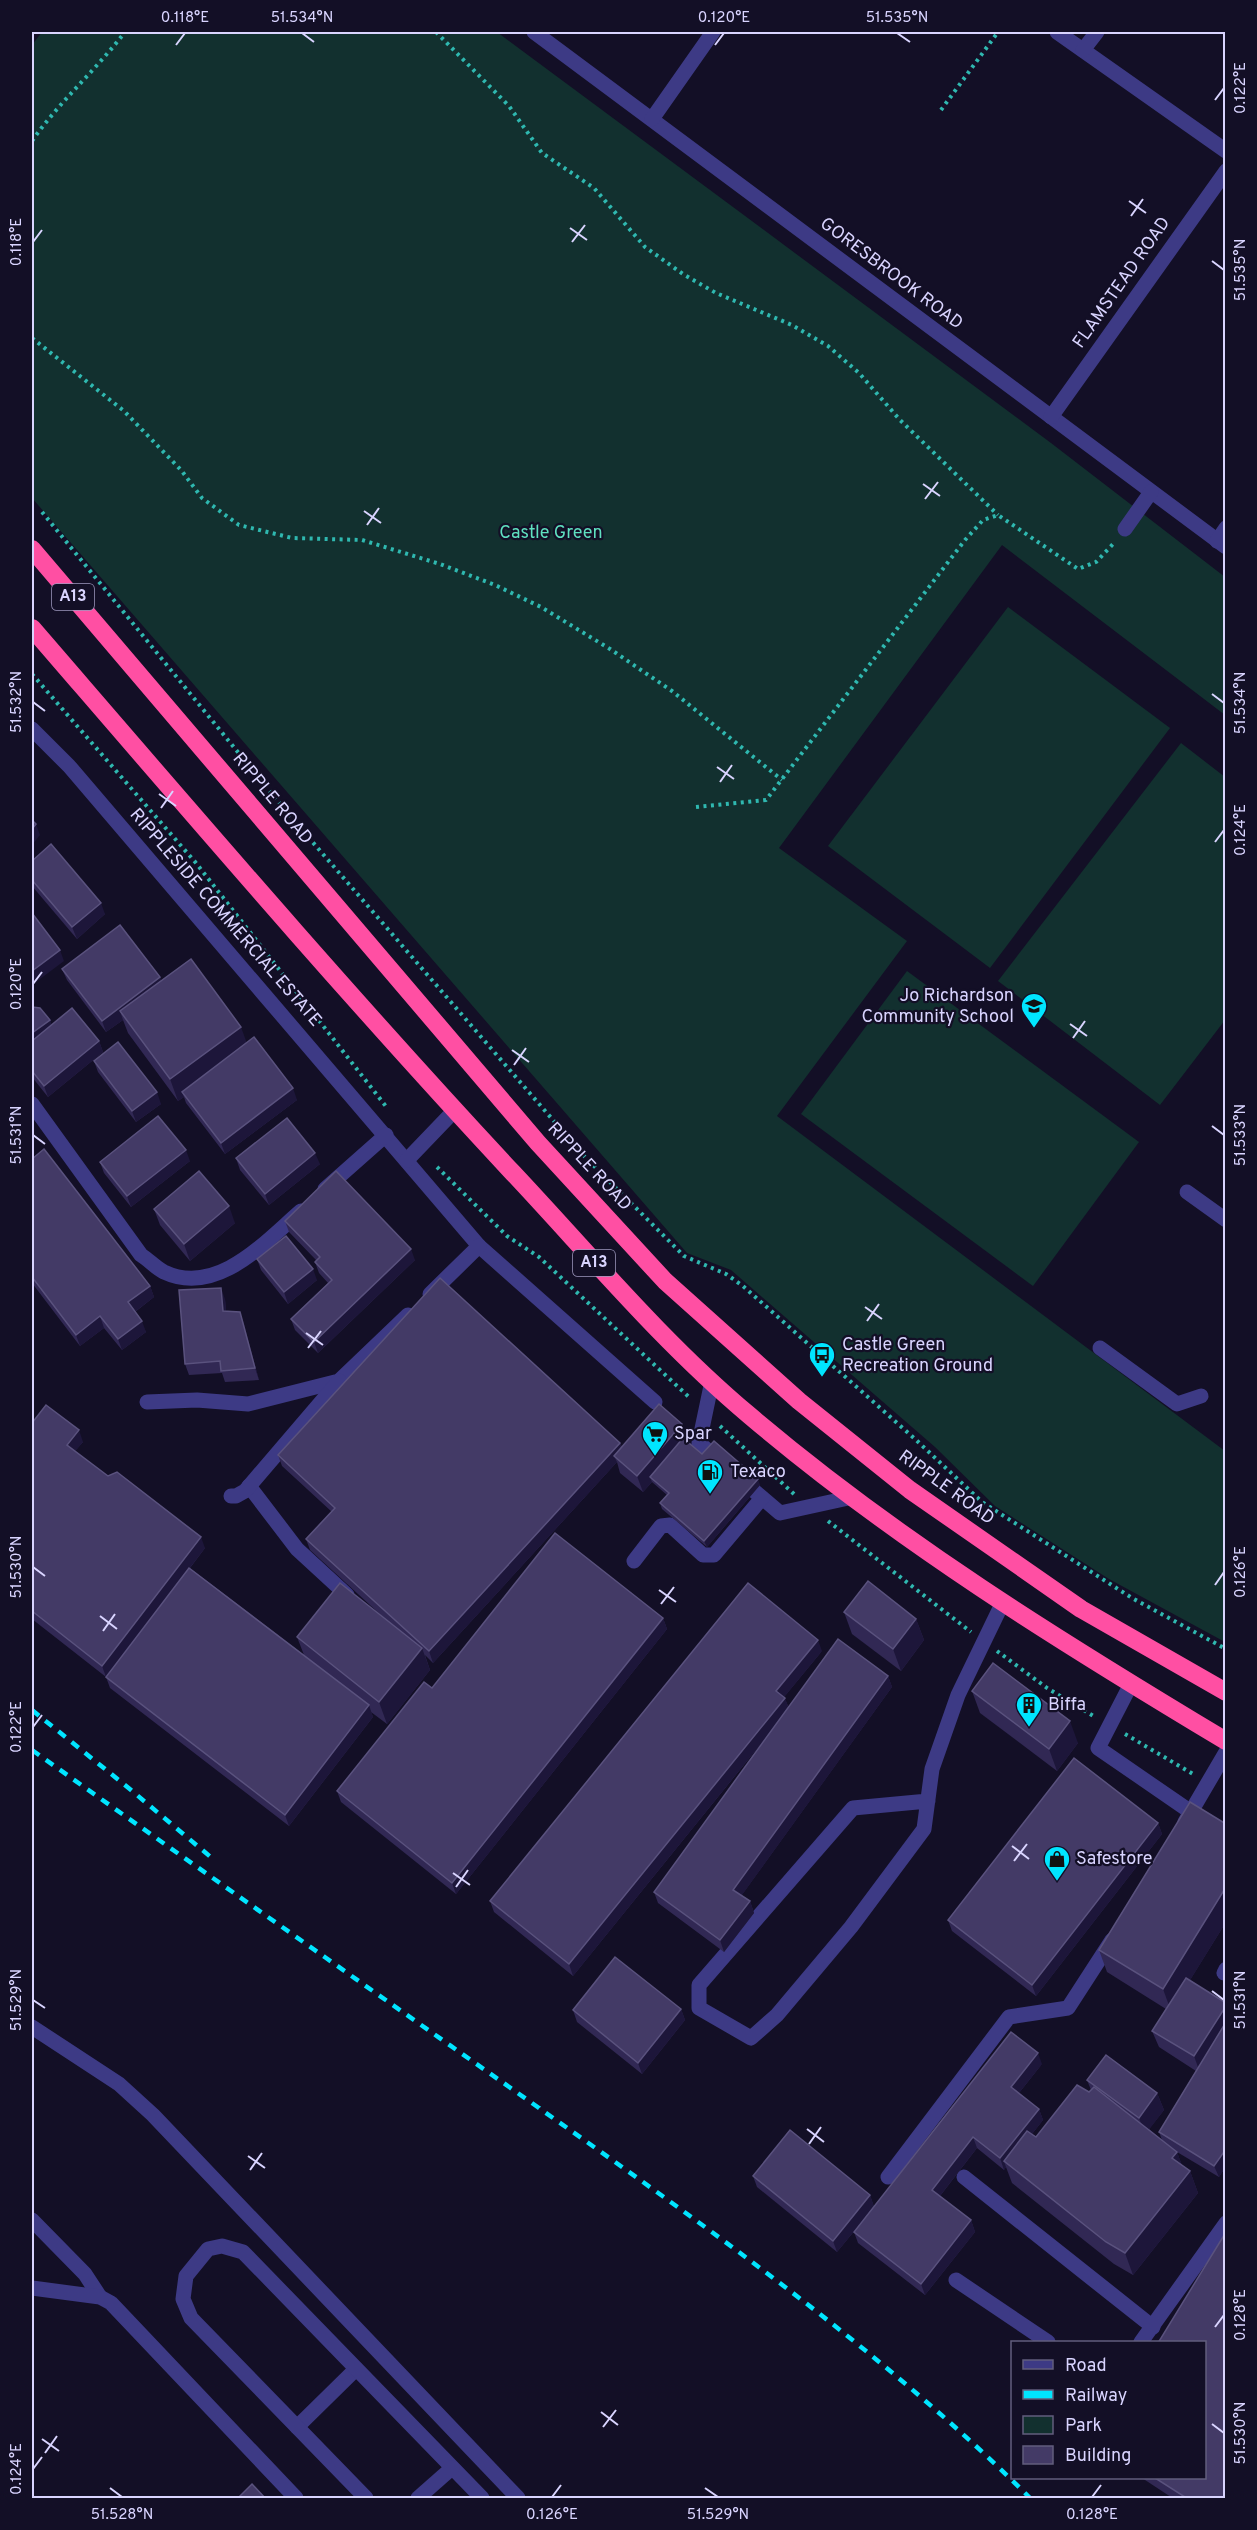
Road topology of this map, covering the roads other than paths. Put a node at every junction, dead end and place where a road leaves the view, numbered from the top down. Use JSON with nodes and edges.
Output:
{"nodes":[{"id":1,"x":534,"y":32,"type":"edge"},
{"id":2,"x":713,"y":32,"type":"edge"},
{"id":3,"x":1057,"y":32,"type":"edge"},
{"id":4,"x":1097,"y":32,"type":"edge"},
{"id":5,"x":1083,"y":50,"type":"junction"},
{"id":6,"x":652,"y":119,"type":"junction"},
{"id":7,"x":1226,"y":151,"type":"edge"},
{"id":8,"x":1226,"y":171,"type":"edge"},
{"id":9,"x":1051,"y":417,"type":"junction"},
{"id":10,"x":1151,"y":492,"type":"junction"},
{"id":11,"x":1125,"y":529,"type":"road end"},
{"id":12,"x":1223,"y":539,"type":"edge"},
{"id":13,"x":32,"y":549,"type":"edge"},
{"id":14,"x":32,"y":628,"type":"edge"},
{"id":15,"x":32,"y":729,"type":"edge"},
{"id":16,"x":32,"y":1104,"type":"edge"},
{"id":17,"x":454,"y":1111,"type":"junction"},
{"id":18,"x":36,"y":1123,"type":"edge"},
{"id":19,"x":386,"y":1135,"type":"junction"},
{"id":20,"x":407,"y":1160,"type":"junction"},
{"id":21,"x":1187,"y":1192,"type":"dead end"},
{"id":22,"x":1226,"y":1220,"type":"edge"},
{"id":23,"x":479,"y":1246,"type":"junction"},
{"id":24,"x":1100,"y":1348,"type":"dead end"},
{"id":25,"x":339,"y":1381,"type":"junction"},
{"id":26,"x":712,"y":1381,"type":"junction"},
{"id":27,"x":1201,"y":1396,"type":"dead end"},
{"id":28,"x":147,"y":1402,"type":"dead end"},
{"id":29,"x":655,"y":1402,"type":"dead end"},
{"id":30,"x":249,"y":1486,"type":"junction"},
{"id":31,"x":231,"y":1496,"type":"dead end"},
{"id":32,"x":853,"y":1497,"type":"junction"},
{"id":33,"x":762,"y":1498,"type":"junction"},
{"id":34,"x":634,"y":1562,"type":"dead end"},
{"id":35,"x":348,"y":1595,"type":"edge"},
{"id":36,"x":1003,"y":1602,"type":"junction"},
{"id":37,"x":1131,"y":1684,"type":"junction"},
{"id":38,"x":1226,"y":1692,"type":"edge"},
{"id":39,"x":1226,"y":1741,"type":"edge"},
{"id":40,"x":1226,"y":1752,"type":"edge"},
{"id":41,"x":928,"y":1801,"type":"junction"},
{"id":42,"x":1191,"y":1812,"type":"junction"},
{"id":43,"x":1179,"y":1832,"type":"edge"},
{"id":44,"x":1121,"y":1925,"type":"edge"},
{"id":45,"x":35,"y":2029,"type":"edge"},
{"id":46,"x":888,"y":2177,"type":"dead end"},
{"id":47,"x":964,"y":2177,"type":"dead end"},
{"id":48,"x":32,"y":2220,"type":"edge"},
{"id":49,"x":1226,"y":2223,"type":"edge"},
{"id":50,"x":956,"y":2280,"type":"dead end"},
{"id":51,"x":32,"y":2288,"type":"edge"},
{"id":52,"x":100,"y":2297,"type":"junction"},
{"id":53,"x":1153,"y":2327,"type":"junction"},
{"id":54,"x":1045,"y":2341,"type":"edge"},
{"id":55,"x":1142,"y":2341,"type":"edge"},
{"id":56,"x":356,"y":2369,"type":"junction"},
{"id":57,"x":297,"y":2427,"type":"junction"},
{"id":58,"x":452,"y":2468,"type":"junction"},
{"id":59,"x":296,"y":2499,"type":"edge"},
{"id":60,"x":366,"y":2499,"type":"edge"},
{"id":61,"x":418,"y":2499,"type":"edge"},
{"id":62,"x":482,"y":2499,"type":"edge"},
{"id":63,"x":518,"y":2499,"type":"edge"}],
"edges":[{"from":1,"to":6,"type":"street","name":"GORESBROOK ROAD"},
{"from":2,"to":6,"type":"street"},
{"from":3,"to":5,"type":"street"},
{"from":4,"to":5,"type":"street"},
{"from":5,"to":7,"type":"street"},
{"from":6,"to":9,"type":"street","name":"GORESBROOK ROAD"},
{"from":8,"to":9,"type":"street","name":"FLAMSTEAD ROAD"},
{"from":9,"to":10,"type":"street","name":"GORESBROOK ROAD"},
{"from":10,"to":11,"type":"street"},
{"from":10,"to":12,"type":"street","name":"GORESBROOK ROAD"},
{"from":13,"to":38,"type":"highway","name":"RIPPLE ROAD","number":"A13"},
{"from":14,"to":17,"type":"highway","number":"A13"},
{"from":15,"to":19,"type":"street","name":"RIPPLESIDE COMMERCIAL ESTATE"},
{"from":16,"to":18,"type":"street"},
{"from":17,"to":20,"type":"street"},
{"from":17,"to":26,"type":"highway","number":"A13"},
{"from":18,"to":19,"type":"street"},
{"from":19,"to":20,"type":"street","name":"RIPPLESIDE COMMERCIAL ESTATE"},
{"from":20,"to":23,"type":"street","name":"RIPPLESIDE COMMERCIAL ESTATE"},
{"from":21,"to":22,"type":"street"},
{"from":23,"to":25,"type":"street"},
{"from":23,"to":29,"type":"street","name":"RIPPLESIDE COMMERCIAL ESTATE"},
{"from":24,"to":27,"type":"street"},
{"from":25,"to":28,"type":"street"},
{"from":25,"to":30,"type":"street"},
{"from":26,"to":32,"type":"highway","number":"A13"},
{"from":26,"to":33,"type":"street"},
{"from":30,"to":31,"type":"street"},
{"from":30,"to":35,"type":"street"},
{"from":32,"to":33,"type":"street"},
{"from":32,"to":36,"type":"highway","number":"A13"},
{"from":33,"to":34,"type":"street"},
{"from":36,"to":37,"type":"highway","number":"A13"},
{"from":36,"to":41,"type":"street"},
{"from":37,"to":39,"type":"highway","number":"A13"},
{"from":37,"to":42,"type":"street"},
{"from":40,"to":42,"type":"street"},
{"from":41,"to":41,"type":"street"},
{"from":42,"to":43,"type":"street"},
{"from":44,"to":46,"type":"street"},
{"from":45,"to":63,"type":"street"},
{"from":47,"to":53,"type":"street"},
{"from":48,"to":52,"type":"street"},
{"from":49,"to":53,"type":"street"},
{"from":50,"to":54,"type":"street"},
{"from":51,"to":52,"type":"street"},
{"from":52,"to":59,"type":"street"},
{"from":53,"to":55,"type":"street"},
{"from":56,"to":57,"type":"street"},
{"from":56,"to":57,"type":"street"},
{"from":56,"to":58,"type":"street"},
{"from":57,"to":60,"type":"street"},
{"from":58,"to":61,"type":"street"},
{"from":58,"to":62,"type":"street"}]}
